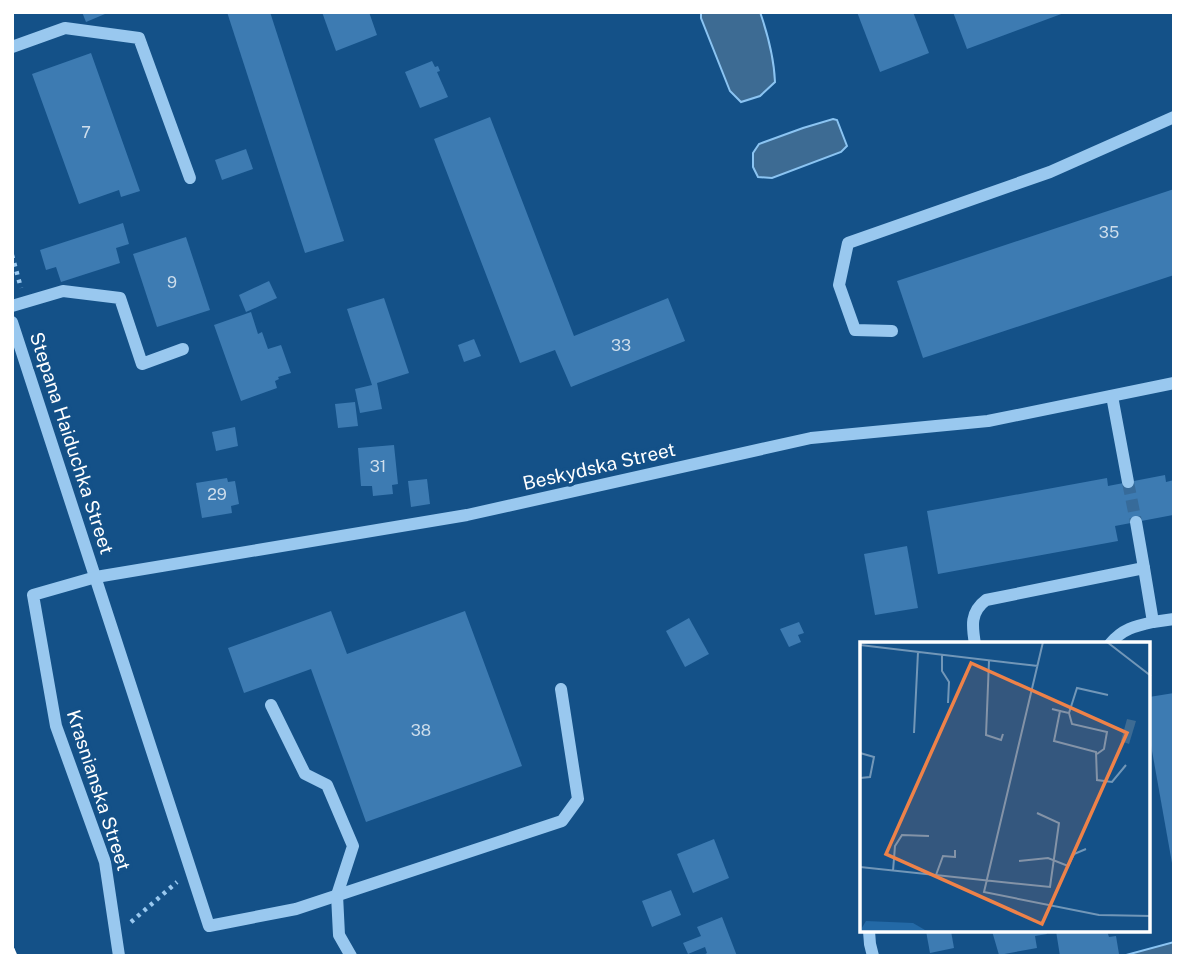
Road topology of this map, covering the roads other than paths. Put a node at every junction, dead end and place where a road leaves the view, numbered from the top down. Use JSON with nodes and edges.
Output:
{"nodes":[{"id":1,"x":12,"y":47,"type":"edge"},
{"id":2,"x":1174,"y":117,"type":"edge"},
{"id":3,"x":190,"y":178,"type":"dead end"},
{"id":4,"x":18,"y":304,"type":"edge"},
{"id":5,"x":12,"y":322,"type":"edge"},
{"id":6,"x":891,"y":331,"type":"dead end"},
{"id":7,"x":183,"y":349,"type":"dead end"},
{"id":8,"x":1174,"y":383,"type":"edge"},
{"id":9,"x":1112,"y":396,"type":"junction"},
{"id":10,"x":1128,"y":482,"type":"tunnel mouth"},
{"id":11,"x":1136,"y":522,"type":"tunnel mouth"},
{"id":12,"x":1144,"y":568,"type":"junction"},
{"id":13,"x":96,"y":577,"type":"junction"},
{"id":14,"x":33,"y":595,"type":"joint"},
{"id":15,"x":1174,"y":619,"type":"edge"},
{"id":16,"x":1153,"y":622,"type":"junction"},
{"id":17,"x":975,"y":642,"type":"edge"},
{"id":18,"x":1113,"y":642,"type":"edge"},
{"id":19,"x":561,"y":689,"type":"dead end"},
{"id":20,"x":271,"y":705,"type":"dead end"},
{"id":21,"x":337,"y":895,"type":"junction"},
{"id":22,"x":869,"y":933,"type":"edge"},
{"id":23,"x":120,"y":956,"type":"edge"},
{"id":24,"x":351,"y":956,"type":"edge"},
{"id":25,"x":873,"y":956,"type":"edge"}],
"edges":[{"from":1,"to":3,"type":"street"},
{"from":2,"to":6,"type":"street"},
{"from":4,"to":7,"type":"street"},
{"from":5,"to":13,"type":"street","name":"Stepana Haiduchka Street"},
{"from":8,"to":9,"type":"street","name":"Beskydska Street"},
{"from":9,"to":10,"type":"street"},
{"from":9,"to":13,"type":"street","name":"Beskydska Street"},
{"from":11,"to":12,"type":"street"},
{"from":12,"to":16,"type":"street"},
{"from":12,"to":17,"type":"street"},
{"from":13,"to":14,"type":"street","name":"Beskydska Street"},
{"from":13,"to":21,"type":"street","name":"Stepana Haiduchka Street"},
{"from":14,"to":23,"type":"street","name":"Krasnianska Street"},
{"from":15,"to":16,"type":"street"},
{"from":16,"to":18,"type":"street"},
{"from":19,"to":21,"type":"street"},
{"from":20,"to":21,"type":"street"},
{"from":21,"to":24,"type":"street"},
{"from":22,"to":25,"type":"street"}]}
